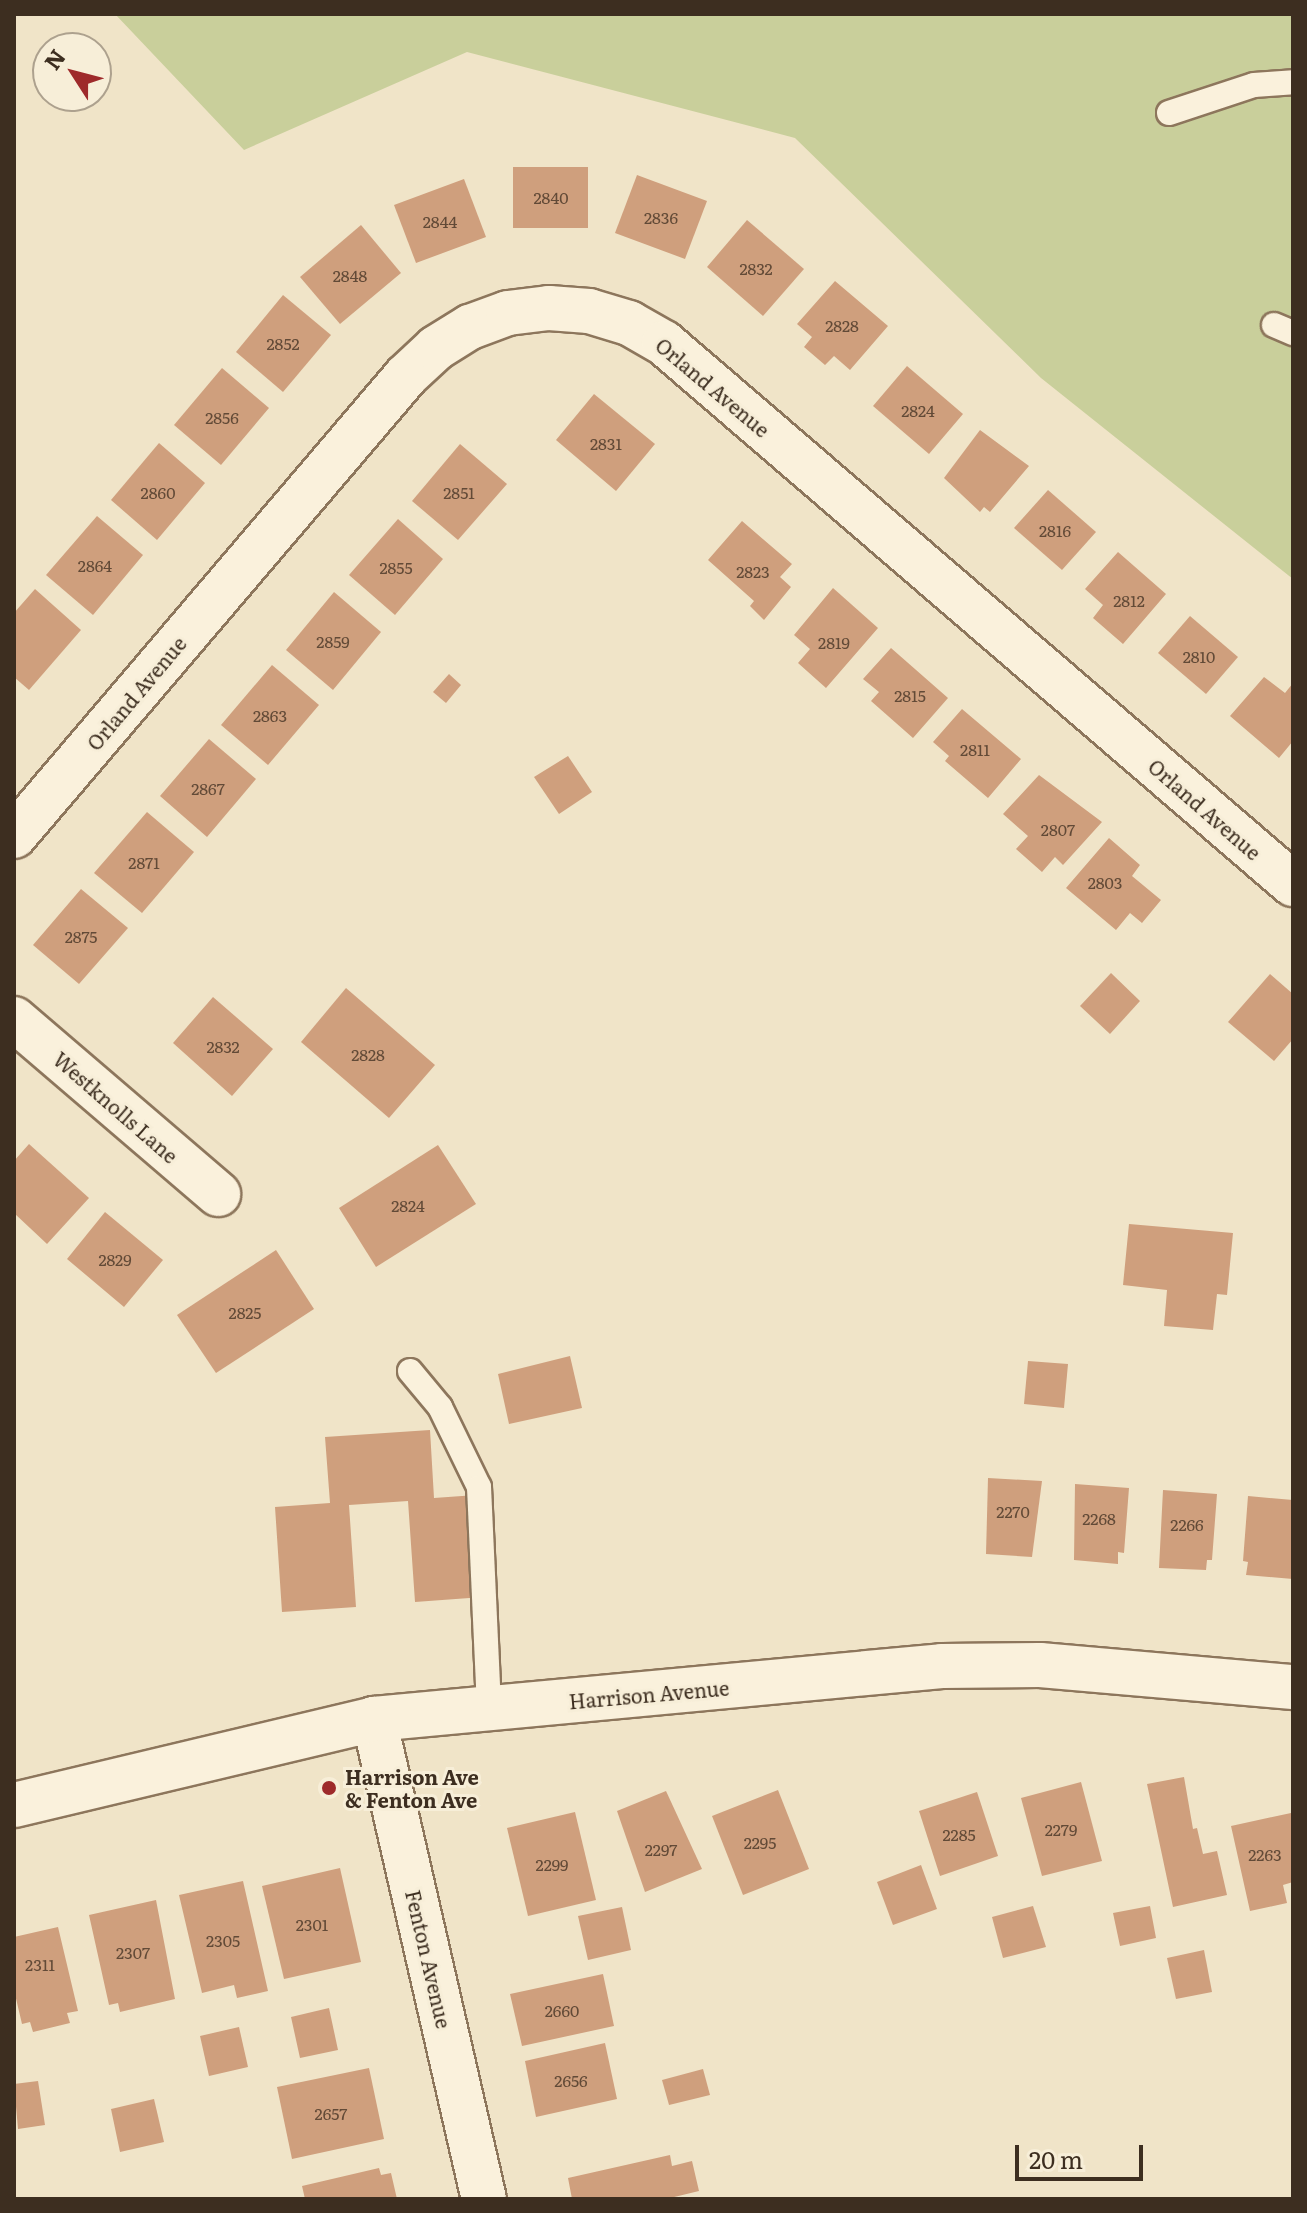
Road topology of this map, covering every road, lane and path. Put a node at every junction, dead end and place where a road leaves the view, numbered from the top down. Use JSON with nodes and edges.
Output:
{"nodes":[{"id":1,"x":1293,"y":82,"type":"edge"},
{"id":2,"x":1169,"y":113,"type":"dead end"},
{"id":3,"x":14,"y":836,"type":"edge"},
{"id":4,"x":1293,"y":884,"type":"edge"},
{"id":5,"x":14,"y":1019,"type":"edge"},
{"id":6,"x":218,"y":1194,"type":"dead end"},
{"id":7,"x":410,"y":1371,"type":"dead end"},
{"id":8,"x":1293,"y":1687,"type":"edge"},
{"id":9,"x":489,"y":1709,"type":"junction"},
{"id":10,"x":374,"y":1719,"type":"junction"},
{"id":11,"x":14,"y":1805,"type":"edge"},
{"id":12,"x":484,"y":2199,"type":"edge"}],
"edges":[{"from":1,"to":2,"type":"lane"},
{"from":3,"to":4,"type":"street","name":"Orland Avenue"},
{"from":5,"to":6,"type":"street","name":"Westknolls Lane"},
{"from":7,"to":9,"type":"lane"},
{"from":8,"to":9,"type":"street","name":"Harrison Avenue"},
{"from":9,"to":10,"type":"street","name":"Harrison Avenue"},
{"from":10,"to":11,"type":"street","name":"Harrison Avenue"},
{"from":10,"to":12,"type":"street","name":"Fenton Avenue"}]}
